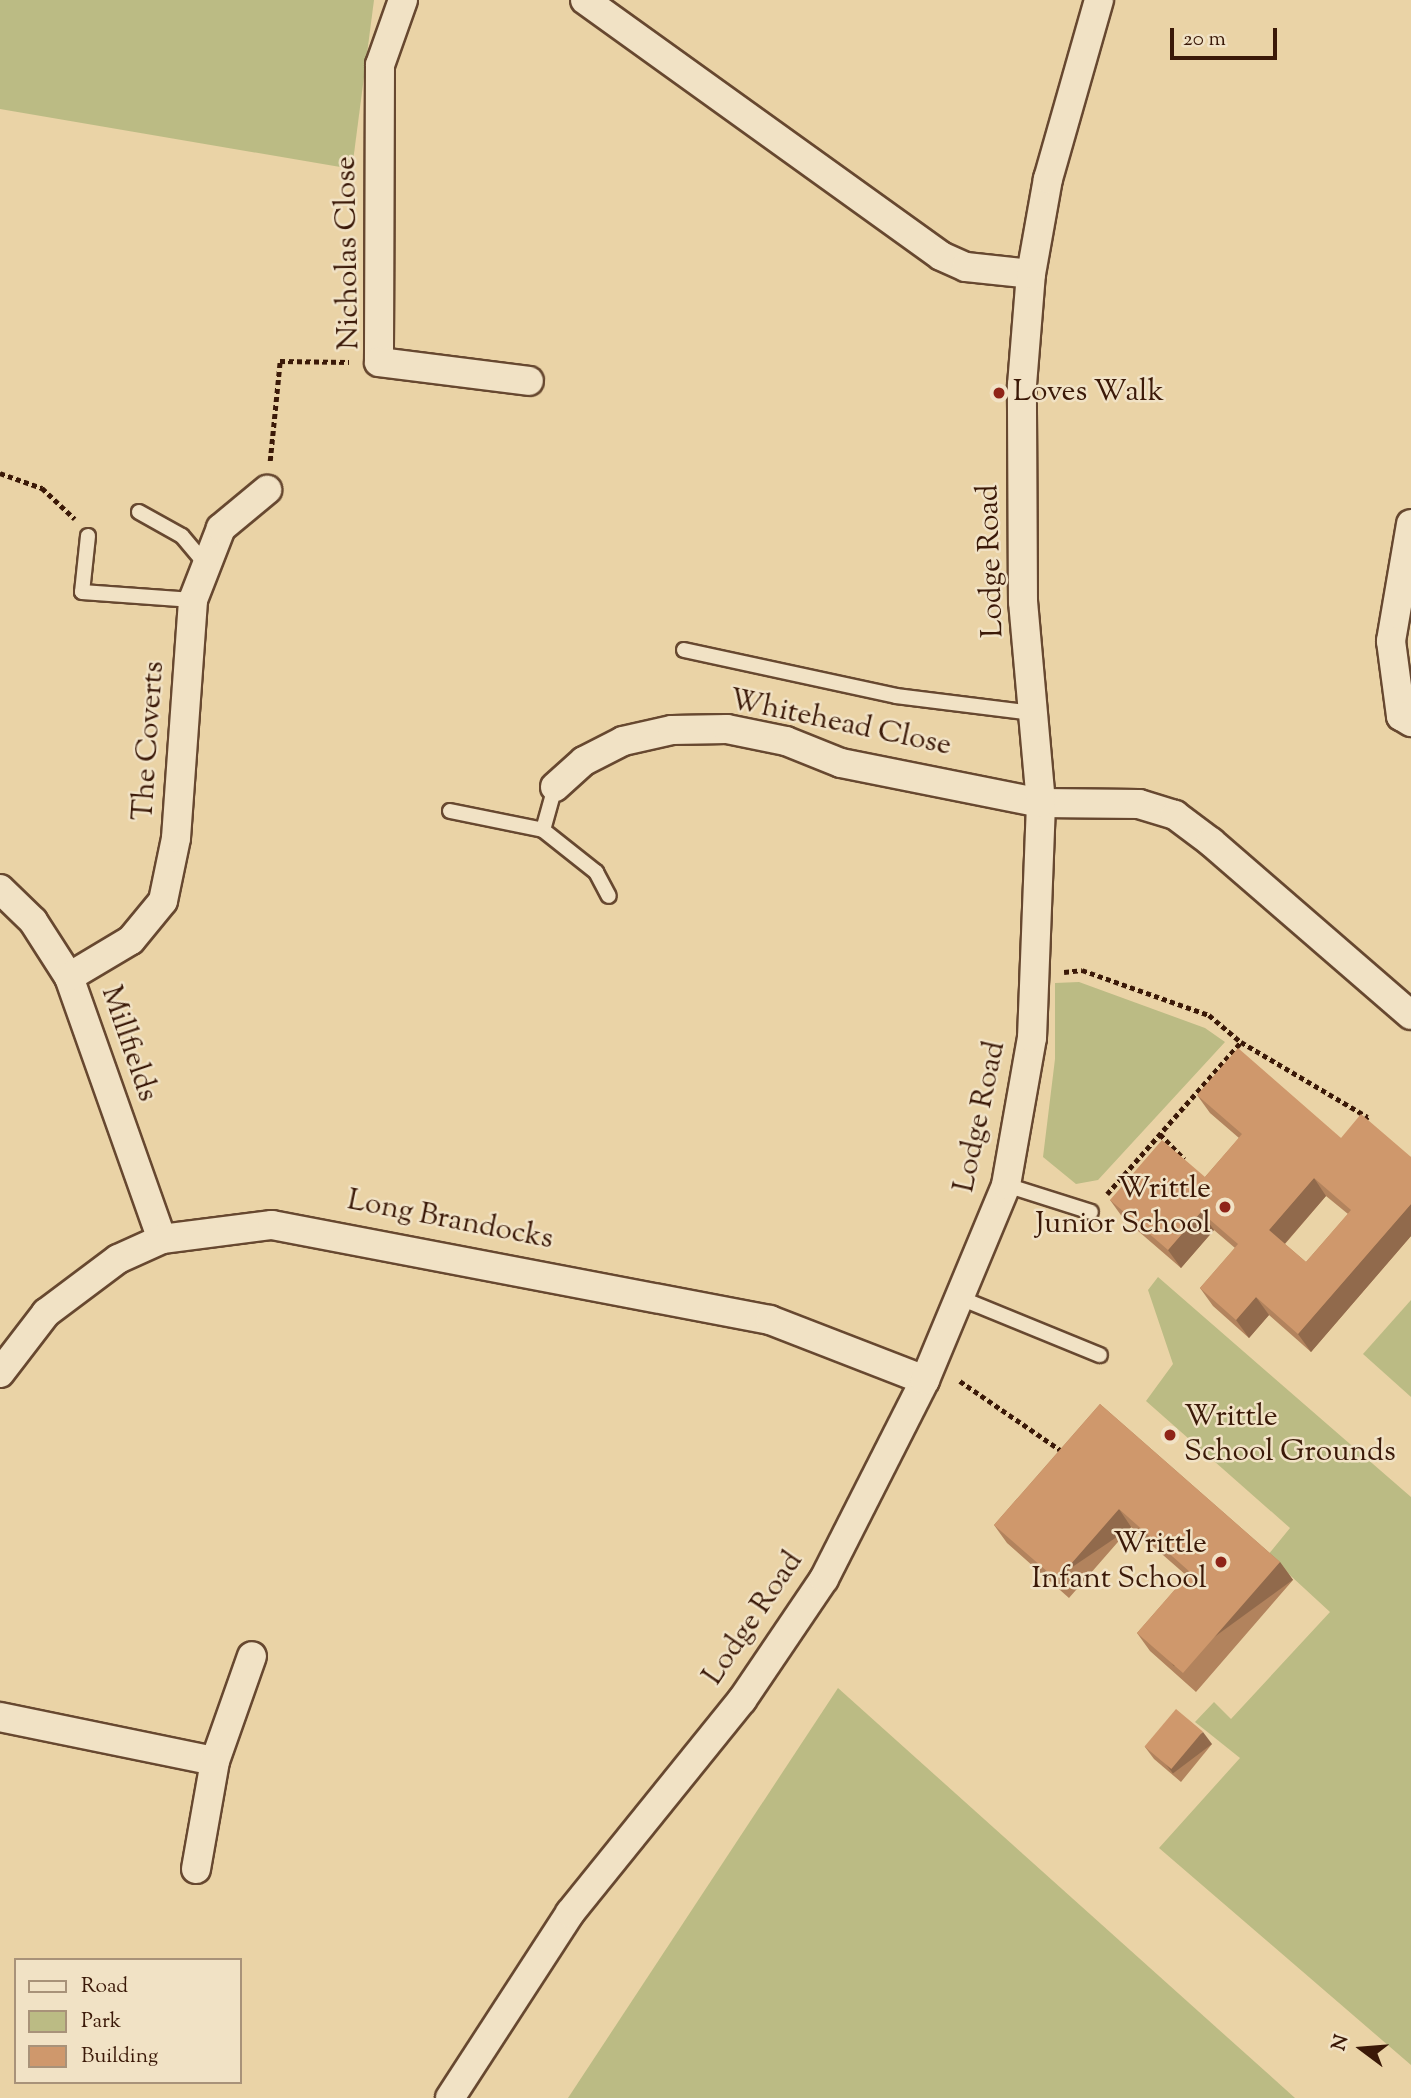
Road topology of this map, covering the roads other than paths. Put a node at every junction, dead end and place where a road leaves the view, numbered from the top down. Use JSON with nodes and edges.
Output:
{"nodes":[{"id":1,"x":403,"y":0,"type":"edge"},
{"id":2,"x":585,"y":0,"type":"edge"},
{"id":3,"x":1099,"y":0,"type":"edge"},
{"id":4,"x":1031,"y":274,"type":"junction"},
{"id":5,"x":529,"y":382,"type":"dead end"},
{"id":6,"x":267,"y":490,"type":"road end"},
{"id":7,"x":139,"y":512,"type":"dead end"},
{"id":8,"x":1411,"y":524,"type":"edge"},
{"id":9,"x":88,"y":536,"type":"road end"},
{"id":10,"x":202,"y":561,"type":"junction"},
{"id":11,"x":193,"y":600,"type":"junction"},
{"id":12,"x":684,"y":650,"type":"dead end"},
{"id":13,"x":1033,"y":713,"type":"junction"},
{"id":14,"x":1411,"y":722,"type":"edge"},
{"id":15,"x":555,"y":788,"type":"joint"},
{"id":16,"x":1041,"y":803,"type":"junction"},
{"id":17,"x":450,"y":811,"type":"dead end"},
{"id":18,"x":543,"y":830,"type":"junction"},
{"id":19,"x":0,"y":889,"type":"edge"},
{"id":20,"x":609,"y":896,"type":"dead end"},
{"id":21,"x":69,"y":976,"type":"junction"},
{"id":22,"x":1411,"y":1015,"type":"edge"},
{"id":23,"x":1006,"y":1185,"type":"junction"},
{"id":24,"x":1091,"y":1212,"type":"road end"},
{"id":25,"x":162,"y":1239,"type":"junction"},
{"id":26,"x":960,"y":1298,"type":"junction"},
{"id":27,"x":1100,"y":1354,"type":"dead end"},
{"id":28,"x":928,"y":1372,"type":"junction"},
{"id":29,"x":0,"y":1374,"type":"edge"},
{"id":30,"x":252,"y":1656,"type":"dead end"},
{"id":31,"x":0,"y":1717,"type":"edge"},
{"id":32,"x":215,"y":1761,"type":"junction"},
{"id":33,"x":195,"y":1869,"type":"dead end"},
{"id":34,"x":450,"y":2098,"type":"edge"}],
"edges":[{"from":1,"to":5,"type":"street","name":"Nicholas Close"},
{"from":2,"to":4,"type":"street"},
{"from":3,"to":4,"type":"street","name":"Lodge Road"},
{"from":4,"to":13,"type":"street","name":"Lodge Road"},
{"from":6,"to":10,"type":"street","name":"The Coverts"},
{"from":7,"to":10,"type":"lane"},
{"from":8,"to":14,"type":"street"},
{"from":9,"to":11,"type":"lane"},
{"from":10,"to":11,"type":"street","name":"The Coverts"},
{"from":11,"to":21,"type":"street","name":"The Coverts"},
{"from":12,"to":13,"type":"lane"},
{"from":13,"to":16,"type":"street","name":"Lodge Road"},
{"from":15,"to":16,"type":"street","name":"Whitehead Close"},
{"from":15,"to":18,"type":"lane"},
{"from":16,"to":22,"type":"street","name":"Whitehead Close"},
{"from":16,"to":23,"type":"street","name":"Lodge Road"},
{"from":17,"to":18,"type":"lane"},
{"from":18,"to":20,"type":"lane"},
{"from":19,"to":21,"type":"street","name":"Millfields"},
{"from":21,"to":25,"type":"street","name":"Millfields"},
{"from":23,"to":24,"type":"lane"},
{"from":23,"to":26,"type":"street","name":"Lodge Road"},
{"from":25,"to":28,"type":"street","name":"Long Brandocks"},
{"from":25,"to":29,"type":"street","name":"Long Brandocks"},
{"from":26,"to":27,"type":"lane"},
{"from":26,"to":28,"type":"street","name":"Lodge Road"},
{"from":28,"to":34,"type":"street","name":"Lodge Road"},
{"from":30,"to":32,"type":"street"},
{"from":31,"to":32,"type":"street"},
{"from":32,"to":33,"type":"street"}]}
